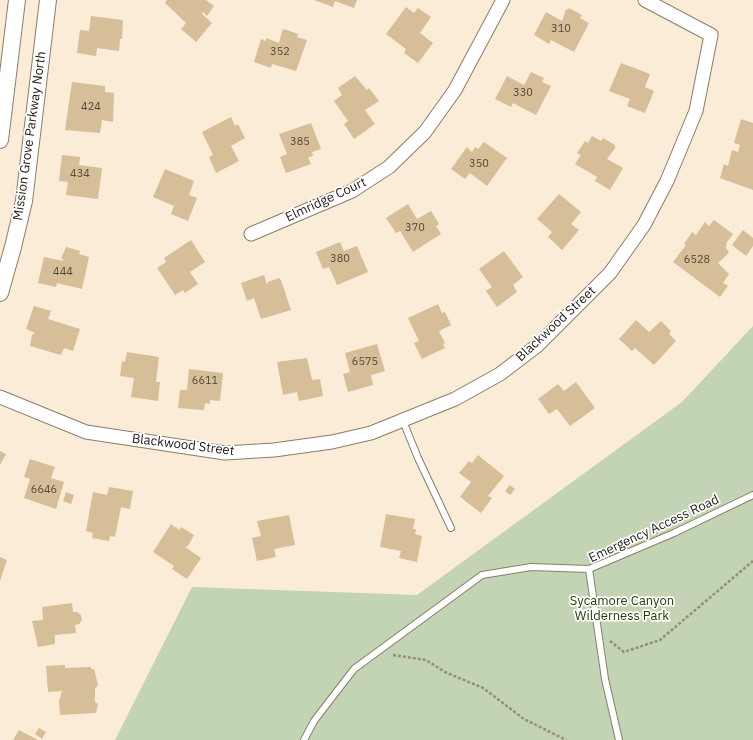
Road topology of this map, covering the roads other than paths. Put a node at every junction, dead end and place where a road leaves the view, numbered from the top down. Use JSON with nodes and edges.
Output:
{"nodes":[{"id":1,"x":17,"y":0,"type":"edge"},
{"id":2,"x":48,"y":0,"type":"edge"},
{"id":3,"x":503,"y":0,"type":"edge"},
{"id":4,"x":645,"y":0,"type":"edge"},
{"id":5,"x":0,"y":140,"type":"edge"},
{"id":6,"x":251,"y":234,"type":"dead end"},
{"id":7,"x":0,"y":293,"type":"edge"},
{"id":8,"x":0,"y":397,"type":"edge"},
{"id":9,"x":404,"y":421,"type":"junction"},
{"id":10,"x":753,"y":495,"type":"edge"},
{"id":11,"x":451,"y":528,"type":"dead end"},
{"id":12,"x":589,"y":569,"type":"junction"},
{"id":13,"x":304,"y":740,"type":"edge"},
{"id":14,"x":619,"y":740,"type":"edge"}],
"edges":[{"from":1,"to":5,"type":"street"},
{"from":2,"to":7,"type":"street","name":"Mission Grove Parkway North"},
{"from":3,"to":6,"type":"street","name":"Elmridge Court"},
{"from":4,"to":9,"type":"street","name":"Blackwood Street"},
{"from":8,"to":9,"type":"street","name":"Blackwood Street"},
{"from":9,"to":11,"type":"lane"},
{"from":10,"to":12,"type":"lane","name":"Emergency Access Road"},
{"from":12,"to":13,"type":"lane"},
{"from":12,"to":14,"type":"lane","name":"Emergency Access Road"}]}
